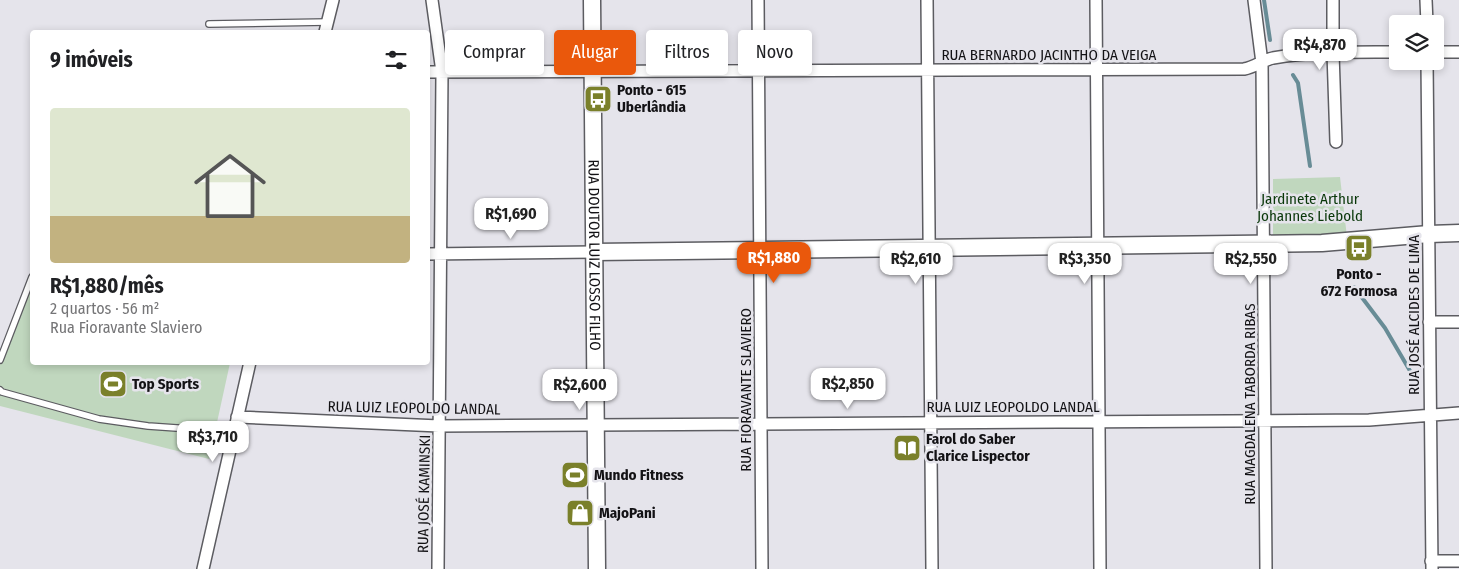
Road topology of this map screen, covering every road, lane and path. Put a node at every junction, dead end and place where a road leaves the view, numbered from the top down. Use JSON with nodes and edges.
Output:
{"nodes":[{"id":1,"x":332,"y":0,"type":"edge"},
{"id":2,"x":432,"y":0,"type":"edge"},
{"id":3,"x":592,"y":0,"type":"edge"},
{"id":4,"x":758,"y":0,"type":"edge"},
{"id":5,"x":927,"y":0,"type":"edge"},
{"id":6,"x":1096,"y":0,"type":"edge"},
{"id":7,"x":1254,"y":0,"type":"edge"},
{"id":8,"x":1333,"y":0,"type":"edge"},
{"id":9,"x":1426,"y":0,"type":"edge"},
{"id":10,"x":1427,"y":15,"type":"edge"},
{"id":11,"x":209,"y":24,"type":"dead end"},
{"id":12,"x":326,"y":27,"type":"edge"},
{"id":13,"x":592,"y":30,"type":"edge"},
{"id":14,"x":758,"y":30,"type":"edge"},
{"id":15,"x":1389,"y":52,"type":"edge"},
{"id":16,"x":1444,"y":52,"type":"edge"},
{"id":17,"x":1459,"y":52,"type":"edge"},
{"id":18,"x":1333,"y":53,"type":"junction"},
{"id":19,"x":1262,"y":63,"type":"junction"},
{"id":20,"x":927,"y":70,"type":"junction"},
{"id":21,"x":1097,"y":70,"type":"junction"},
{"id":22,"x":1427,"y":70,"type":"edge"},
{"id":23,"x":738,"y":71,"type":"edge"},
{"id":24,"x":812,"y":71,"type":"edge"},
{"id":25,"x":430,"y":72,"type":"edge"},
{"id":26,"x":442,"y":72,"type":"junction"},
{"id":27,"x":554,"y":72,"type":"edge"},
{"id":28,"x":636,"y":72,"type":"edge"},
{"id":29,"x":593,"y":75,"type":"edge"},
{"id":30,"x":759,"y":75,"type":"edge"},
{"id":31,"x":1336,"y":142,"type":"dead end"},
{"id":32,"x":1459,"y":233,"type":"edge"},
{"id":33,"x":1428,"y":234,"type":"junction"},
{"id":34,"x":1264,"y":244,"type":"junction"},
{"id":35,"x":1098,"y":246,"type":"junction"},
{"id":36,"x":929,"y":248,"type":"junction"},
{"id":37,"x":760,"y":250,"type":"junction"},
{"id":38,"x":594,"y":252,"type":"junction"},
{"id":39,"x":430,"y":254,"type":"edge"},
{"id":40,"x":441,"y":254,"type":"junction"},
{"id":41,"x":30,"y":282,"type":"edge"},
{"id":42,"x":1429,"y":322,"type":"junction"},
{"id":43,"x":1459,"y":322,"type":"edge"},
{"id":44,"x":0,"y":360,"type":"edge"},
{"id":45,"x":249,"y":365,"type":"edge"},
{"id":46,"x":0,"y":390,"type":"edge"},
{"id":47,"x":1459,"y":413,"type":"edge"},
{"id":48,"x":1430,"y":416,"type":"junction"},
{"id":49,"x":237,"y":417,"type":"junction"},
{"id":50,"x":1265,"y":420,"type":"junction"},
{"id":51,"x":1099,"y":421,"type":"junction"},
{"id":52,"x":930,"y":422,"type":"junction"},
{"id":53,"x":761,"y":424,"type":"junction"},
{"id":54,"x":596,"y":425,"type":"junction"},
{"id":55,"x":439,"y":426,"type":"junction"},
{"id":56,"x":234,"y":432,"type":"junction"},
{"id":57,"x":1459,"y":561,"type":"edge"},
{"id":58,"x":1432,"y":565,"type":"edge"},
{"id":59,"x":203,"y":569,"type":"edge"},
{"id":60,"x":438,"y":569,"type":"edge"},
{"id":61,"x":597,"y":569,"type":"edge"},
{"id":62,"x":762,"y":569,"type":"edge"},
{"id":63,"x":932,"y":569,"type":"edge"},
{"id":64,"x":1100,"y":569,"type":"edge"},
{"id":65,"x":1266,"y":569,"type":"edge"}],
"edges":[{"from":1,"to":12,"type":"street"},
{"from":2,"to":26,"type":"street","name":"RUA JOSÉ KAMINSKI"},
{"from":3,"to":13,"type":"street","name":"RUA DOUTOR LUIZ LOSSO FILHO"},
{"from":4,"to":14,"type":"street","name":"RUA FIORAVANTE SLAVIERO"},
{"from":5,"to":20,"type":"street"},
{"from":6,"to":21,"type":"street"},
{"from":7,"to":19,"type":"street","name":"RUA MAGDALENA TABORDA RIBAS"},
{"from":8,"to":18,"type":"street"},
{"from":9,"to":10,"type":"street"},
{"from":11,"to":12,"type":"lane"},
{"from":15,"to":18,"type":"street","name":"RUA BERNARDO JACINTHO DA VEIGA"},
{"from":16,"to":17,"type":"street"},
{"from":18,"to":19,"type":"street","name":"RUA BERNARDO JACINTHO DA VEIGA"},
{"from":18,"to":31,"type":"street"},
{"from":19,"to":21,"type":"street","name":"RUA BERNARDO JACINTHO DA VEIGA"},
{"from":19,"to":34,"type":"street","name":"RUA MAGDALENA TABORDA RIBAS"},
{"from":20,"to":21,"type":"street","name":"RUA BERNARDO JACINTHO DA VEIGA"},
{"from":20,"to":24,"type":"street","name":"RUA BERNARDO JACINTHO DA VEIGA"},
{"from":20,"to":36,"type":"street"},
{"from":21,"to":35,"type":"street"},
{"from":22,"to":33,"type":"street","name":"RUA JOSÉ ALCIDES DE LIMA"},
{"from":23,"to":28,"type":"street","name":"RUA BERNARDO JACINTHO DA VEIGA"},
{"from":25,"to":26,"type":"street","name":"RUA BERNARDO JACINTHO DA VEIGA"},
{"from":26,"to":27,"type":"street","name":"RUA BERNARDO JACINTHO DA VEIGA"},
{"from":26,"to":40,"type":"street","name":"RUA JOSÉ KAMINSKI"},
{"from":29,"to":38,"type":"street","name":"RUA DOUTOR LUIZ LOSSO FILHO"},
{"from":30,"to":37,"type":"street","name":"RUA FIORAVANTE SLAVIERO"},
{"from":32,"to":33,"type":"street"},
{"from":33,"to":34,"type":"street"},
{"from":33,"to":42,"type":"street","name":"RUA JOSÉ ALCIDES DE LIMA"},
{"from":34,"to":35,"type":"street"},
{"from":34,"to":50,"type":"street","name":"RUA MAGDALENA TABORDA RIBAS"},
{"from":35,"to":36,"type":"street"},
{"from":35,"to":51,"type":"street"},
{"from":36,"to":37,"type":"street"},
{"from":36,"to":52,"type":"street"},
{"from":37,"to":38,"type":"street"},
{"from":37,"to":53,"type":"street","name":"RUA FIORAVANTE SLAVIERO"},
{"from":38,"to":40,"type":"street"},
{"from":38,"to":54,"type":"street","name":"RUA DOUTOR LUIZ LOSSO FILHO"},
{"from":39,"to":40,"type":"street"},
{"from":40,"to":55,"type":"street","name":"RUA JOSÉ KAMINSKI"},
{"from":41,"to":44,"type":"lane"},
{"from":42,"to":43,"type":"street"},
{"from":42,"to":48,"type":"street","name":"RUA JOSÉ ALCIDES DE LIMA"},
{"from":45,"to":49,"type":"street"},
{"from":46,"to":56,"type":"lane"},
{"from":47,"to":48,"type":"street","name":"RUA LUIZ LEOPOLDO LANDAL"},
{"from":48,"to":50,"type":"street","name":"RUA LUIZ LEOPOLDO LANDAL"},
{"from":48,"to":58,"type":"street","name":"RUA JOSÉ ALCIDES DE LIMA"},
{"from":49,"to":55,"type":"street","name":"RUA LUIZ LEOPOLDO LANDAL"},
{"from":49,"to":56,"type":"street"},
{"from":50,"to":51,"type":"street","name":"RUA LUIZ LEOPOLDO LANDAL"},
{"from":50,"to":65,"type":"street","name":"RUA MAGDALENA TABORDA RIBAS"},
{"from":51,"to":52,"type":"street","name":"RUA LUIZ LEOPOLDO LANDAL"},
{"from":51,"to":64,"type":"street"},
{"from":52,"to":53,"type":"street","name":"RUA LUIZ LEOPOLDO LANDAL"},
{"from":52,"to":63,"type":"street"},
{"from":53,"to":54,"type":"street","name":"RUA LUIZ LEOPOLDO LANDAL"},
{"from":53,"to":62,"type":"street","name":"RUA FIORAVANTE SLAVIERO"},
{"from":54,"to":55,"type":"street","name":"RUA LUIZ LEOPOLDO LANDAL"},
{"from":54,"to":61,"type":"street","name":"RUA DOUTOR LUIZ LOSSO FILHO"},
{"from":55,"to":60,"type":"street","name":"RUA JOSÉ KAMINSKI"},
{"from":56,"to":59,"type":"street"},
{"from":57,"to":58,"type":"street"}]}
